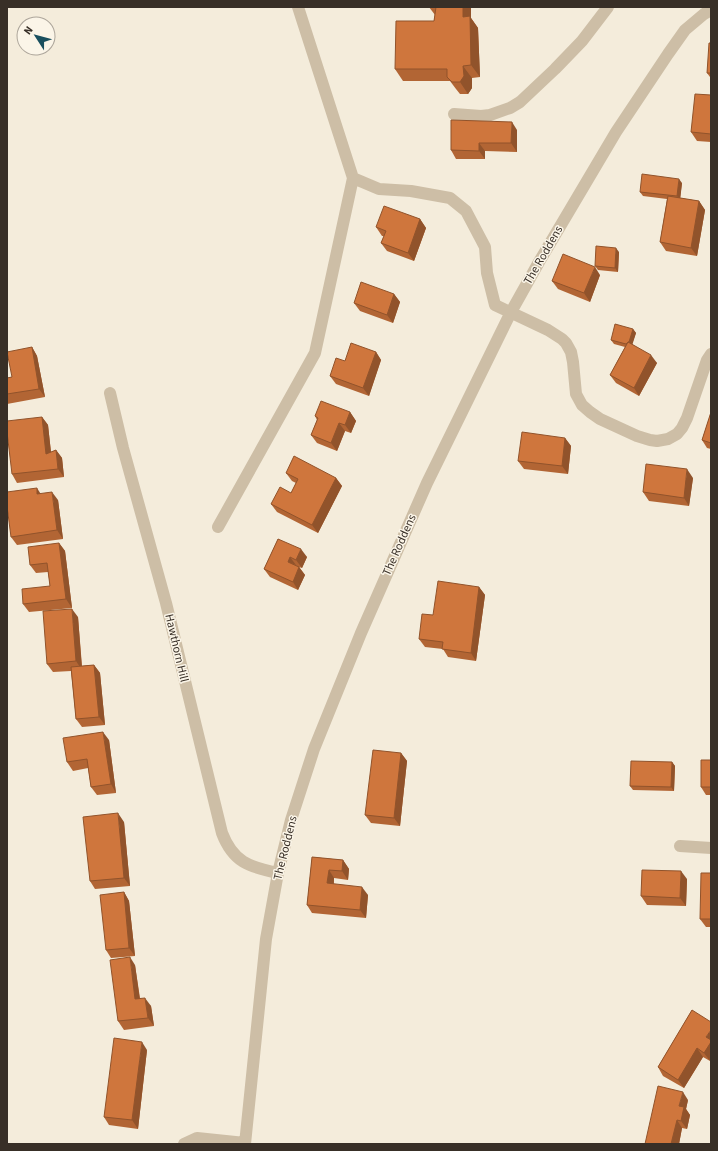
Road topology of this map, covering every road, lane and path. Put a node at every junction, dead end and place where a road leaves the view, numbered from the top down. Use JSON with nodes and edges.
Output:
{"nodes":[{"id":1,"x":298,"y":7,"type":"edge"},
{"id":2,"x":608,"y":7,"type":"edge"},
{"id":3,"x":711,"y":10,"type":"edge"},
{"id":4,"x":454,"y":114,"type":"dead end"},
{"id":5,"x":353,"y":178,"type":"junction"},
{"id":6,"x":511,"y":312,"type":"junction"},
{"id":7,"x":711,"y":354,"type":"edge"},
{"id":8,"x":110,"y":393,"type":"dead end"},
{"id":9,"x":218,"y":527,"type":"dead end"},
{"id":10,"x":680,"y":846,"type":"dead end"},
{"id":11,"x":711,"y":848,"type":"edge"},
{"id":12,"x":278,"y":873,"type":"junction"},
{"id":13,"x":245,"y":1143,"type":"edge"},
{"id":14,"x":184,"y":1144,"type":"edge"}],
"edges":[{"from":1,"to":5,"type":"street"},
{"from":2,"to":4,"type":"street"},
{"from":3,"to":6,"type":"street","name":"The Roddens"},
{"from":5,"to":6,"type":"street"},
{"from":5,"to":9,"type":"street"},
{"from":6,"to":7,"type":"street"},
{"from":6,"to":12,"type":"street","name":"The Roddens"},
{"from":8,"to":12,"type":"street","name":"Hawthorn Hill"},
{"from":10,"to":11,"type":"street"},
{"from":12,"to":13,"type":"street","name":"The Roddens"},
{"from":13,"to":14,"type":"street"}]}
